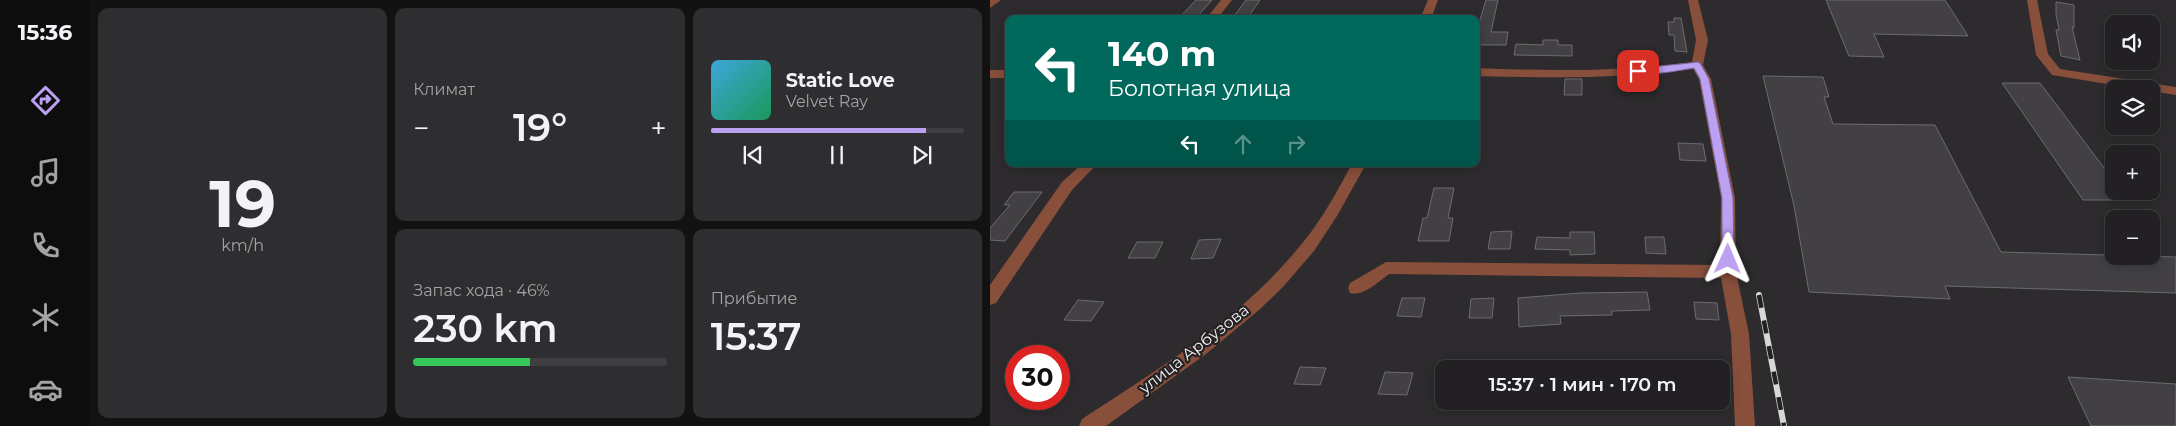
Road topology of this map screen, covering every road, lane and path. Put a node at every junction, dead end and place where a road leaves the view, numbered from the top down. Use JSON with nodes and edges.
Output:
{"nodes":[{"id":1,"x":996,"y":0,"type":"edge"},
{"id":2,"x":1227,"y":0,"type":"edge"},
{"id":3,"x":1433,"y":0,"type":"edge"},
{"id":4,"x":1693,"y":0,"type":"edge"},
{"id":5,"x":2032,"y":0,"type":"edge"},
{"id":6,"x":990,"y":5,"type":"edge"},
{"id":7,"x":1214,"y":15,"type":"edge"},
{"id":8,"x":1427,"y":15,"type":"edge"},
{"id":9,"x":1697,"y":65,"type":"junction"},
{"id":10,"x":1480,"y":72,"type":"edge"},
{"id":11,"x":990,"y":74,"type":"edge"},
{"id":12,"x":1005,"y":74,"type":"edge"},
{"id":13,"x":2176,"y":91,"type":"edge"},
{"id":14,"x":1087,"y":167,"type":"edge"},
{"id":15,"x":1357,"y":167,"type":"edge"},
{"id":16,"x":1728,"y":272,"type":"junction"},
{"id":17,"x":1356,"y":288,"type":"dead end"},
{"id":18,"x":990,"y":298,"type":"edge"},
{"id":19,"x":1089,"y":426,"type":"edge"},
{"id":20,"x":1745,"y":426,"type":"edge"}],
"edges":[{"from":1,"to":6,"type":"street"},
{"from":2,"to":7,"type":"street"},
{"from":3,"to":8,"type":"street"},
{"from":4,"to":9,"type":"street"},
{"from":5,"to":13,"type":"street"},
{"from":9,"to":10,"type":"street"},
{"from":9,"to":16,"type":"street"},
{"from":11,"to":12,"type":"street"},
{"from":14,"to":18,"type":"street"},
{"from":15,"to":19,"type":"street","name":"улица Арбузова"},
{"from":16,"to":17,"type":"street"},
{"from":16,"to":20,"type":"street"}]}
